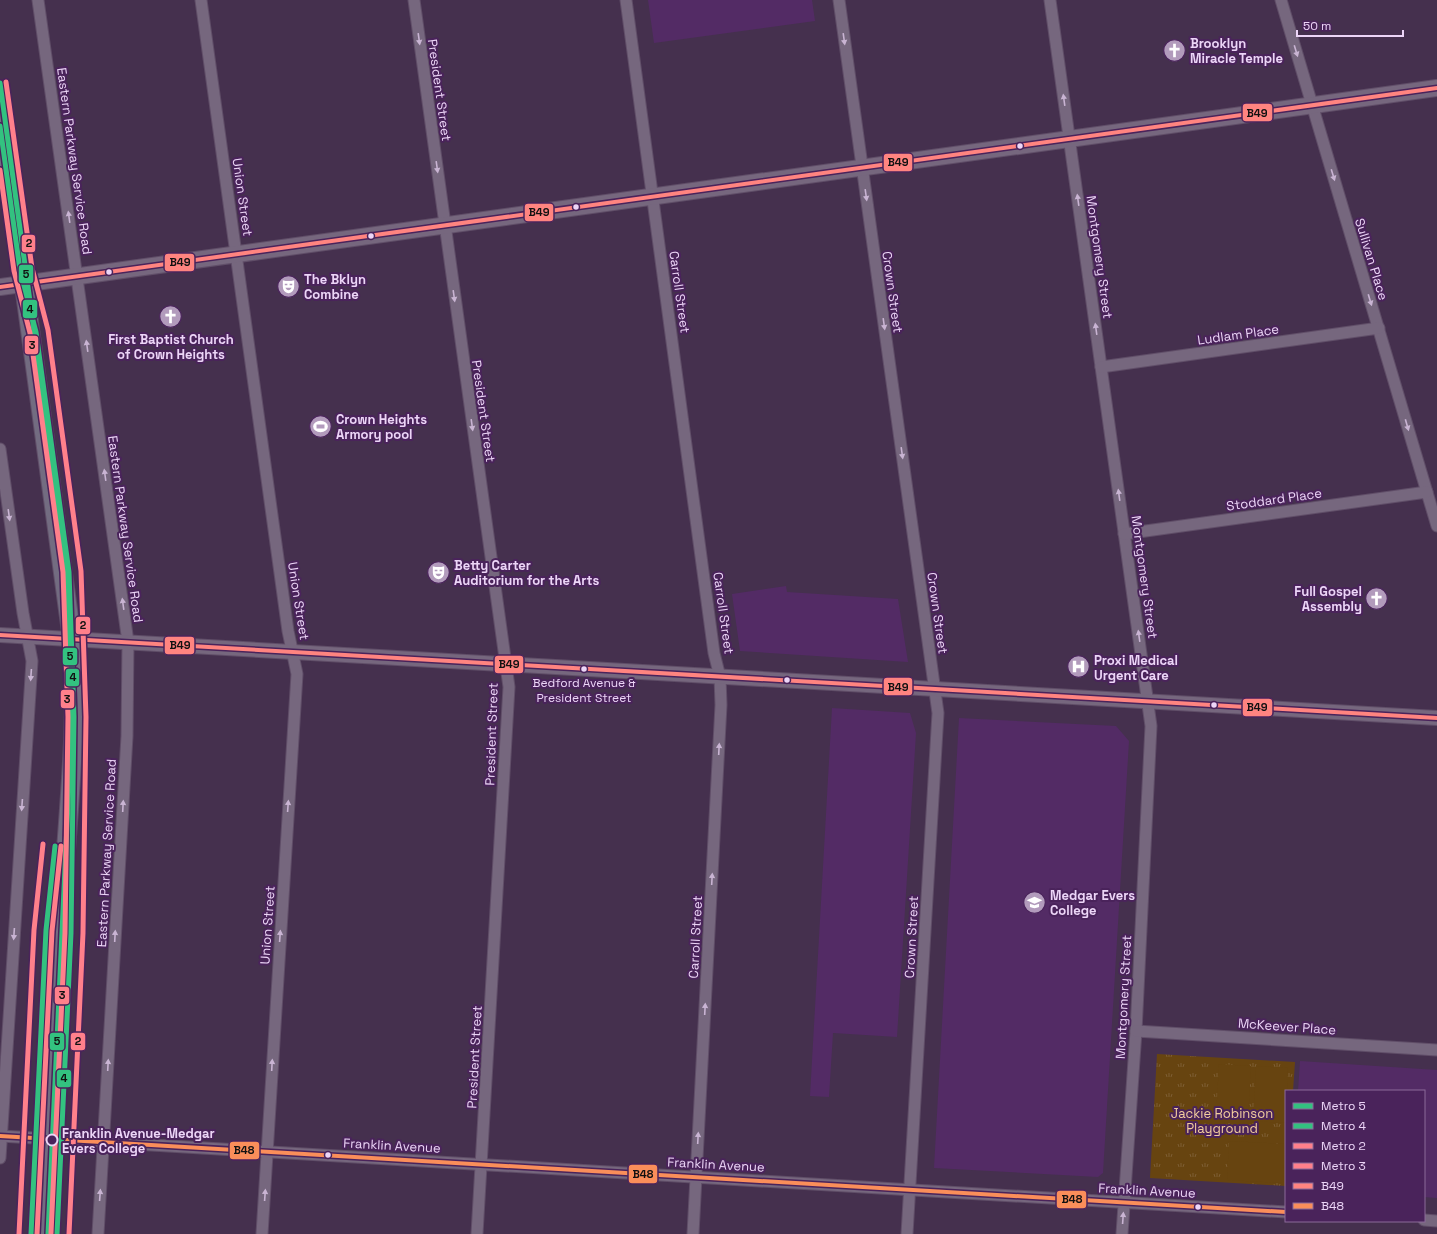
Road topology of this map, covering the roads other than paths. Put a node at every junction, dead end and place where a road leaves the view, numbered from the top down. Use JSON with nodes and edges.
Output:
{"nodes":[{"id":1,"x":38,"y":0,"type":"edge"},
{"id":2,"x":201,"y":0,"type":"edge"},
{"id":3,"x":414,"y":0,"type":"edge"},
{"id":4,"x":626,"y":0,"type":"edge"},
{"id":5,"x":839,"y":0,"type":"edge"},
{"id":6,"x":1050,"y":0,"type":"edge"},
{"id":7,"x":1281,"y":0,"type":"edge"},
{"id":8,"x":1437,"y":88,"type":"edge"},
{"id":9,"x":1312,"y":105,"type":"junction"},
{"id":10,"x":0,"y":108,"type":"edge"},
{"id":11,"x":1070,"y":138,"type":"junction"},
{"id":12,"x":862,"y":167,"type":"junction"},
{"id":13,"x":653,"y":196,"type":"junction"},
{"id":14,"x":445,"y":225,"type":"junction"},
{"id":15,"x":236,"y":254,"type":"junction"},
{"id":16,"x":77,"y":276,"type":"junction"},
{"id":17,"x":24,"y":283,"type":"junction"},
{"id":18,"x":0,"y":287,"type":"edge"},
{"id":19,"x":1379,"y":328,"type":"junction"},
{"id":20,"x":1101,"y":367,"type":"junction"},
{"id":21,"x":0,"y":449,"type":"edge"},
{"id":22,"x":1427,"y":492,"type":"junction"},
{"id":23,"x":1437,"y":526,"type":"edge"},
{"id":24,"x":1124,"y":534,"type":"junction"},
{"id":25,"x":0,"y":635,"type":"edge"},
{"id":26,"x":28,"y":636,"type":"junction"},
{"id":27,"x":72,"y":638,"type":"junction"},
{"id":28,"x":128,"y":642,"type":"junction"},
{"id":29,"x":293,"y":652,"type":"junction"},
{"id":30,"x":505,"y":665,"type":"junction"},
{"id":31,"x":720,"y":677,"type":"junction"},
{"id":32,"x":935,"y":690,"type":"junction"},
{"id":33,"x":1148,"y":702,"type":"junction"},
{"id":34,"x":1437,"y":718,"type":"edge"},
{"id":35,"x":1136,"y":1031,"type":"junction"},
{"id":36,"x":1437,"y":1050,"type":"edge"},
{"id":37,"x":1,"y":1136,"type":"edge"},
{"id":38,"x":49,"y":1139,"type":"junction"},
{"id":39,"x":104,"y":1142,"type":"junction"},
{"id":40,"x":268,"y":1152,"type":"junction"},
{"id":41,"x":0,"y":1158,"type":"edge"},
{"id":42,"x":482,"y":1165,"type":"junction"},
{"id":43,"x":696,"y":1177,"type":"junction"},
{"id":44,"x":910,"y":1190,"type":"junction"},
{"id":45,"x":1124,"y":1202,"type":"junction"},
{"id":46,"x":1285,"y":1212,"type":"edge"},
{"id":47,"x":1425,"y":1220,"type":"edge"},
{"id":48,"x":1437,"y":1221,"type":"edge"},
{"id":49,"x":45,"y":1234,"type":"edge"},
{"id":50,"x":98,"y":1234,"type":"edge"},
{"id":51,"x":262,"y":1234,"type":"edge"},
{"id":52,"x":477,"y":1234,"type":"edge"},
{"id":53,"x":693,"y":1234,"type":"edge"},
{"id":54,"x":907,"y":1234,"type":"edge"},
{"id":55,"x":1122,"y":1234,"type":"edge"}],
"edges":[{"from":16,"to":1,"type":"street","name":"Eastern Parkway Service Road","one_way":true},
{"from":2,"to":15,"type":"street","name":"Union Street"},
{"from":3,"to":14,"type":"street","name":"President Street","one_way":true},
{"from":4,"to":13,"type":"street","name":"Carroll Street"},
{"from":5,"to":12,"type":"street","name":"Crown Street","one_way":true},
{"from":11,"to":6,"type":"street","name":"Montgomery Street","one_way":true},
{"from":7,"to":9,"type":"street","name":"Sullivan Place","one_way":true},
{"from":8,"to":9,"type":"main road"},
{"from":9,"to":11,"type":"main road"},
{"from":9,"to":19,"type":"street","name":"Sullivan Place","one_way":true},
{"from":10,"to":17,"type":"main road"},
{"from":11,"to":12,"type":"main road"},
{"from":20,"to":11,"type":"street","name":"Montgomery Street","one_way":true},
{"from":12,"to":13,"type":"main road"},
{"from":12,"to":32,"type":"street","name":"Crown Street","one_way":true},
{"from":13,"to":14,"type":"main road"},
{"from":13,"to":31,"type":"street","name":"Carroll Street"},
{"from":14,"to":15,"type":"main road"},
{"from":14,"to":30,"type":"street","name":"President Street","one_way":true},
{"from":15,"to":16,"type":"main road"},
{"from":15,"to":29,"type":"street","name":"Union Street"},
{"from":16,"to":17,"type":"main road"},
{"from":28,"to":16,"type":"street","name":"Eastern Parkway Service Road","one_way":true},
{"from":17,"to":18,"type":"main road"},
{"from":17,"to":27,"type":"main road"},
{"from":19,"to":20,"type":"street","name":"Ludlam Place"},
{"from":19,"to":22,"type":"street","name":"Sullivan Place","one_way":true},
{"from":24,"to":20,"type":"street","name":"Montgomery Street","one_way":true},
{"from":21,"to":26,"type":"street","one_way":true},
{"from":22,"to":23,"type":"street","name":"Sullivan Place"},
{"from":22,"to":24,"type":"street","name":"Stoddard Place"},
{"from":33,"to":24,"type":"street","name":"Montgomery Street","one_way":true},
{"from":25,"to":26,"type":"street"},
{"from":26,"to":27,"type":"street"},
{"from":26,"to":37,"type":"street","one_way":true},
{"from":27,"to":28,"type":"street"},
{"from":27,"to":38,"type":"main road"},
{"from":28,"to":29,"type":"street"},
{"from":39,"to":28,"type":"street","name":"Eastern Parkway Service Road","one_way":true},
{"from":29,"to":30,"type":"street"},
{"from":40,"to":29,"type":"street","name":"Union Street","one_way":true},
{"from":30,"to":31,"type":"street"},
{"from":30,"to":42,"type":"street","name":"President Street"},
{"from":31,"to":32,"type":"street"},
{"from":43,"to":31,"type":"street","name":"Carroll Street","one_way":true},
{"from":32,"to":33,"type":"street"},
{"from":32,"to":44,"type":"street","name":"Crown Street"},
{"from":33,"to":34,"type":"street"},
{"from":33,"to":35,"type":"street","name":"Montgomery Street"},
{"from":35,"to":36,"type":"street","name":"McKeever Place"},
{"from":35,"to":45,"type":"street","name":"Montgomery Street"},
{"from":37,"to":38,"type":"street","name":"Franklin Avenue"},
{"from":37,"to":41,"type":"street"},
{"from":38,"to":39,"type":"street","name":"Franklin Avenue"},
{"from":38,"to":49,"type":"main road"},
{"from":39,"to":40,"type":"street","name":"Franklin Avenue"},
{"from":50,"to":39,"type":"street","name":"Eastern Parkway Service Road","one_way":true},
{"from":40,"to":42,"type":"street","name":"Franklin Avenue"},
{"from":51,"to":40,"type":"street","name":"Union Street","one_way":true},
{"from":42,"to":43,"type":"street","name":"Franklin Avenue"},
{"from":42,"to":52,"type":"street","name":"President Street"},
{"from":43,"to":44,"type":"street","name":"Franklin Avenue"},
{"from":43,"to":53,"type":"street","name":"Carroll Street"},
{"from":44,"to":45,"type":"street","name":"Franklin Avenue"},
{"from":44,"to":54,"type":"street","name":"Crown Street"},
{"from":45,"to":46,"type":"street","name":"Franklin Avenue"},
{"from":55,"to":45,"type":"street","name":"Montgomery Street","one_way":true},
{"from":47,"to":48,"type":"street"}]}
